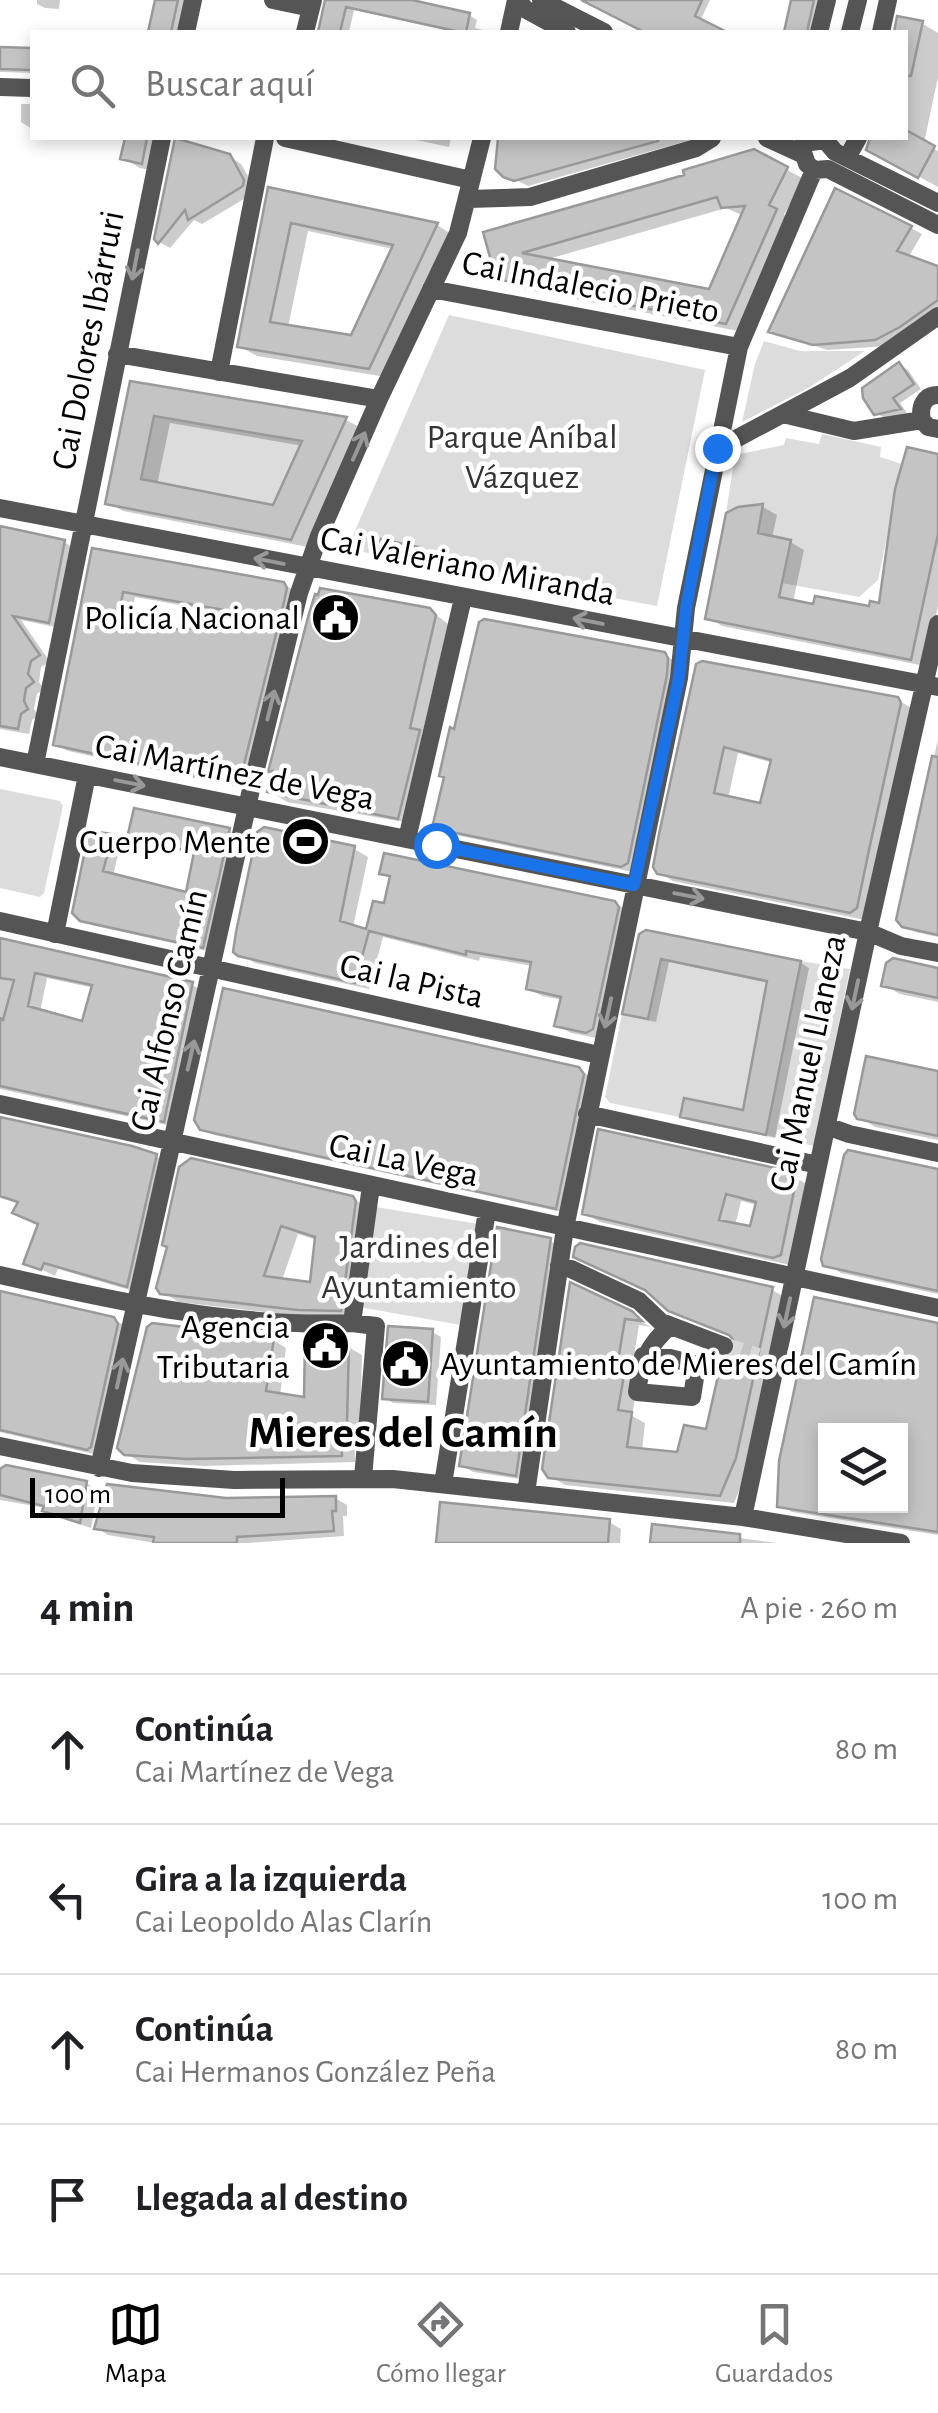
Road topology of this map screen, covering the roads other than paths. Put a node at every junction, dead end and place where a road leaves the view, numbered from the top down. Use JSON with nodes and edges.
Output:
{"nodes":[{"id":1,"x":193,"y":0,"type":"edge"},
{"id":2,"x":273,"y":0,"type":"edge"},
{"id":3,"x":517,"y":0,"type":"edge"},
{"id":4,"x":541,"y":0,"type":"edge"},
{"id":5,"x":827,"y":0,"type":"edge"},
{"id":6,"x":858,"y":0,"type":"edge"},
{"id":7,"x":888,"y":0,"type":"edge"},
{"id":8,"x":312,"y":4,"type":"edge"},
{"id":9,"x":186,"y":30,"type":"edge"},
{"id":10,"x":306,"y":30,"type":"edge"},
{"id":11,"x":510,"y":30,"type":"edge"},
{"id":12,"x":563,"y":30,"type":"edge"},
{"id":13,"x":600,"y":30,"type":"edge"},
{"id":14,"x":820,"y":30,"type":"edge"},
{"id":15,"x":850,"y":30,"type":"edge"},
{"id":16,"x":881,"y":30,"type":"edge"},
{"id":17,"x":0,"y":87,"type":"edge"},
{"id":18,"x":30,"y":88,"type":"edge"},
{"id":19,"x":161,"y":140,"type":"edge"},
{"id":20,"x":265,"y":140,"type":"edge"},
{"id":21,"x":293,"y":140,"type":"edge"},
{"id":22,"x":482,"y":140,"type":"edge"},
{"id":23,"x":709,"y":140,"type":"edge"},
{"id":24,"x":775,"y":140,"type":"edge"},
{"id":25,"x":852,"y":140,"type":"edge"},
{"id":26,"x":821,"y":151,"type":"edge"},
{"id":27,"x":470,"y":190,"type":"junction"},
{"id":28,"x":938,"y":204,"type":"edge"},
{"id":29,"x":938,"y":226,"type":"edge"},
{"id":30,"x":431,"y":289,"type":"junction"},
{"id":31,"x":938,"y":316,"type":"edge"},
{"id":32,"x":739,"y":347,"type":"junction"},
{"id":33,"x":117,"y":354,"type":"junction"},
{"id":34,"x":218,"y":372,"type":"junction"},
{"id":35,"x":938,"y":395,"type":"edge"},
{"id":36,"x":379,"y":399,"type":"junction"},
{"id":37,"x":783,"y":414,"type":"junction"},
{"id":38,"x":930,"y":425,"type":"edge"},
{"id":39,"x":717,"y":448,"type":"junction"},
{"id":40,"x":0,"y":508,"type":"edge"},
{"id":41,"x":84,"y":524,"type":"junction"},
{"id":42,"x":307,"y":568,"type":"junction"},
{"id":43,"x":462,"y":598,"type":"junction"},
{"id":44,"x":938,"y":624,"type":"edge"},
{"id":45,"x":684,"y":639,"type":"junction"},
{"id":46,"x":932,"y":685,"type":"edge"},
{"id":47,"x":0,"y":757,"type":"edge"},
{"id":48,"x":35,"y":764,"type":"junction"},
{"id":49,"x":87,"y":775,"type":"junction"},
{"id":50,"x":247,"y":807,"type":"junction"},
{"id":51,"x":407,"y":839,"type":"junction"},
{"id":52,"x":634,"y":885,"type":"junction"},
{"id":53,"x":0,"y":922,"type":"edge"},
{"id":54,"x":868,"y":932,"type":"junction"},
{"id":55,"x":55,"y":934,"type":"junction"},
{"id":56,"x":938,"y":953,"type":"edge"},
{"id":57,"x":211,"y":969,"type":"junction"},
{"id":58,"x":599,"y":1056,"type":"junction"},
{"id":59,"x":0,"y":1104,"type":"edge"},
{"id":60,"x":587,"y":1114,"type":"junction"},
{"id":61,"x":827,"y":1126,"type":"junction"},
{"id":62,"x":172,"y":1142,"type":"junction"},
{"id":63,"x":938,"y":1153,"type":"edge"},
{"id":64,"x":818,"y":1165,"type":"junction"},
{"id":65,"x":372,"y":1186,"type":"junction"},
{"id":66,"x":487,"y":1211,"type":"junction"},
{"id":67,"x":564,"y":1228,"type":"junction"},
{"id":68,"x":559,"y":1266,"type":"junction"},
{"id":69,"x":795,"y":1274,"type":"junction"},
{"id":70,"x":0,"y":1275,"type":"edge"},
{"id":71,"x":135,"y":1306,"type":"junction"},
{"id":72,"x":938,"y":1308,"type":"edge"},
{"id":73,"x":352,"y":1322,"type":"junction"},
{"id":74,"x":665,"y":1331,"type":"junction"},
{"id":75,"x":724,"y":1346,"type":"tunnel mouth"},
{"id":76,"x":644,"y":1356,"type":"junction"},
{"id":77,"x":670,"y":1358,"type":"junction"},
{"id":78,"x":0,"y":1446,"type":"edge"},
{"id":79,"x":100,"y":1468,"type":"junction"},
{"id":80,"x":363,"y":1478,"type":"junction"},
{"id":81,"x":443,"y":1484,"type":"junction"},
{"id":82,"x":526,"y":1493,"type":"junction"},
{"id":83,"x":743,"y":1517,"type":"junction"},
{"id":84,"x":901,"y":1543,"type":"edge"}],
"edges":[{"from":1,"to":9,"type":"street"},
{"from":2,"to":8,"type":"street"},
{"from":3,"to":11,"type":"street"},
{"from":3,"to":12,"type":"street"},
{"from":4,"to":13,"type":"street"},
{"from":5,"to":14,"type":"street"},
{"from":6,"to":15,"type":"street"},
{"from":7,"to":16,"type":"street"},
{"from":8,"to":10,"type":"street"},
{"from":17,"to":18,"type":"street"},
{"from":19,"to":33,"type":"street","name":"Cai Dolores Ibárruri","one_way":true},
{"from":20,"to":34,"type":"street"},
{"from":21,"to":27,"type":"street"},
{"from":22,"to":27,"type":"street","name":"Cai Alfonso Camín"},
{"from":23,"to":27,"type":"street"},
{"from":24,"to":26,"type":"street"},
{"from":25,"to":26,"type":"street"},
{"from":26,"to":28,"type":"street"},
{"from":26,"to":29,"type":"street"},
{"from":26,"to":32,"type":"street"},
{"from":27,"to":30,"type":"street","name":"Cai Alfonso Camín"},
{"from":30,"to":32,"type":"street","name":"Cai Indalecio Prieto"},
{"from":30,"to":36,"type":"street","name":"Cai Alfonso Camín"},
{"from":31,"to":37,"type":"street"},
{"from":32,"to":39,"type":"street"},
{"from":33,"to":34,"type":"street"},
{"from":33,"to":41,"type":"street","name":"Cai Dolores Ibárruri"},
{"from":34,"to":36,"type":"street"},
{"from":35,"to":38,"type":"street"},
{"from":42,"to":36,"type":"street","name":"Cai Alfonso Camín","one_way":true},
{"from":37,"to":38,"type":"street"},
{"from":37,"to":39,"type":"street"},
{"from":39,"to":45,"type":"street"},
{"from":40,"to":41,"type":"street","name":"Cai Valeriano Miranda"},
{"from":42,"to":41,"type":"street","name":"Cai Valeriano Miranda","one_way":true},
{"from":41,"to":48,"type":"street","name":"Cai Dolores Ibárruri"},
{"from":42,"to":43,"type":"street","name":"Cai Valeriano Miranda"},
{"from":50,"to":42,"type":"street","name":"Cai Alfonso Camín","one_way":true},
{"from":45,"to":43,"type":"street","name":"Cai Valeriano Miranda","one_way":true},
{"from":43,"to":51,"type":"street"},
{"from":44,"to":46,"type":"street","name":"Cai Manuel Llaneza"},
{"from":45,"to":46,"type":"street","name":"Cai Valeriano Miranda"},
{"from":45,"to":52,"type":"street"},
{"from":46,"to":54,"type":"street","name":"Cai Manuel Llaneza"},
{"from":47,"to":48,"type":"street","name":"Cai Martínez de Vega"},
{"from":48,"to":49,"type":"street","name":"Cai Martínez de Vega"},
{"from":49,"to":50,"type":"street","name":"Cai Martínez de Vega","one_way":true},
{"from":49,"to":55,"type":"street"},
{"from":50,"to":51,"type":"street","name":"Cai Martínez de Vega"},
{"from":50,"to":57,"type":"street","name":"Cai Alfonso Camín"},
{"from":51,"to":52,"type":"street","name":"Cai Martínez de Vega"},
{"from":52,"to":54,"type":"street","name":"Cai Martínez de Vega","one_way":true},
{"from":52,"to":58,"type":"street","one_way":true},
{"from":53,"to":55,"type":"street","name":"Cai la Pista"},
{"from":54,"to":56,"type":"street","name":"Cai Martínez de Vega"},
{"from":54,"to":61,"type":"street","name":"Cai Manuel Llaneza","one_way":true},
{"from":55,"to":57,"type":"street","name":"Cai la Pista"},
{"from":57,"to":58,"type":"street","name":"Cai la Pista"},
{"from":62,"to":57,"type":"street","name":"Cai Alfonso Camín","one_way":true},
{"from":58,"to":60,"type":"street"},
{"from":59,"to":62,"type":"street","name":"Cai La Vega"},
{"from":60,"to":64,"type":"street"},
{"from":60,"to":67,"type":"street"},
{"from":61,"to":63,"type":"street"},
{"from":61,"to":64,"type":"street","name":"Cai Manuel Llaneza"},
{"from":62,"to":65,"type":"street","name":"Cai La Vega"},
{"from":62,"to":71,"type":"street","name":"Cai Alfonso Camín"},
{"from":64,"to":69,"type":"street","name":"Cai Manuel Llaneza"},
{"from":65,"to":66,"type":"street","name":"Cai La Vega"},
{"from":65,"to":73,"type":"street"},
{"from":66,"to":67,"type":"street","name":"Cai La Vega"},
{"from":66,"to":81,"type":"street"},
{"from":67,"to":68,"type":"street"},
{"from":67,"to":69,"type":"street","name":"Cai La Vega"},
{"from":68,"to":74,"type":"street"},
{"from":68,"to":82,"type":"street"},
{"from":69,"to":72,"type":"street","name":"Cai La Vega"},
{"from":69,"to":83,"type":"street","name":"Cai Manuel Llaneza","one_way":true},
{"from":70,"to":71,"type":"street"},
{"from":71,"to":73,"type":"street"},
{"from":79,"to":71,"type":"street","name":"Cai Alfonso Camín","one_way":true},
{"from":73,"to":80,"type":"street"},
{"from":74,"to":75,"type":"street"},
{"from":74,"to":76,"type":"street"},
{"from":74,"to":77,"type":"street"},
{"from":76,"to":77,"type":"street"},
{"from":76,"to":77,"type":"street"},
{"from":78,"to":79,"type":"street"},
{"from":79,"to":80,"type":"street"},
{"from":80,"to":81,"type":"street"},
{"from":81,"to":82,"type":"street"},
{"from":82,"to":83,"type":"street"},
{"from":83,"to":84,"type":"street"}]}
